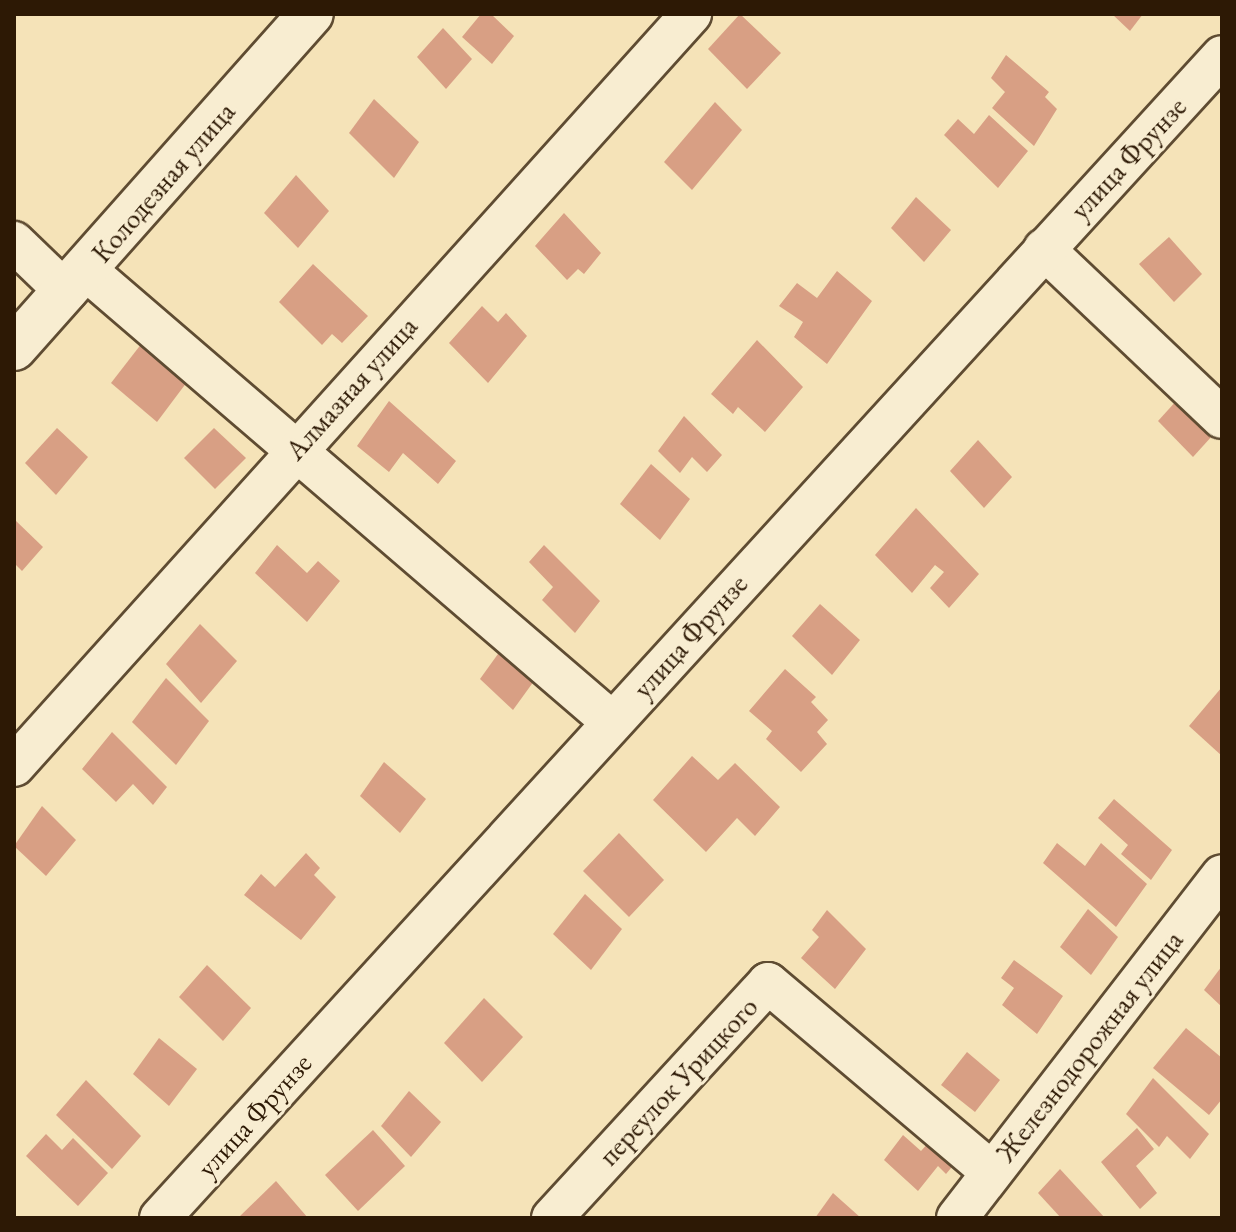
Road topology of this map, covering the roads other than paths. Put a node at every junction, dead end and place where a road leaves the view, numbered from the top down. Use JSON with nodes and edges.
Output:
{"nodes":[{"id":1,"x":311,"y":14,"type":"edge"},
{"id":2,"x":691,"y":14,"type":"edge"},
{"id":3,"x":1222,"y":56,"type":"edge"},
{"id":4,"x":14,"y":242,"type":"edge"},
{"id":5,"x":1044,"y":249,"type":"junction"},
{"id":6,"x":76,"y":281,"type":"junction"},
{"id":7,"x":14,"y":348,"type":"edge"},
{"id":8,"x":1222,"y":418,"type":"edge"},
{"id":9,"x":295,"y":450,"type":"junction"},
{"id":10,"x":612,"y":722,"type":"junction"},
{"id":11,"x":14,"y":766,"type":"edge"},
{"id":12,"x":1222,"y":875,"type":"edge"},
{"id":13,"x":992,"y":1172,"type":"junction"},
{"id":14,"x":160,"y":1218,"type":"edge"},
{"id":15,"x":552,"y":1218,"type":"edge"},
{"id":16,"x":957,"y":1218,"type":"edge"}],
"edges":[{"from":1,"to":6,"type":"main road","name":"Колодезная улица"},
{"from":2,"to":9,"type":"street","name":"Алмазная улица"},
{"from":3,"to":5,"type":"street","name":"улица Фрунзе"},
{"from":4,"to":6,"type":"street"},
{"from":5,"to":8,"type":"street"},
{"from":5,"to":10,"type":"street","name":"улица Фрунзе"},
{"from":6,"to":7,"type":"main road","name":"Колодезная улица"},
{"from":6,"to":9,"type":"street"},
{"from":9,"to":10,"type":"street"},
{"from":9,"to":11,"type":"street","name":"Алмазная улица"},
{"from":10,"to":14,"type":"street","name":"улица Фрунзе"},
{"from":12,"to":13,"type":"street","name":"Железнодорожная улица"},
{"from":13,"to":15,"type":"street","name":"переулок Урицкого"},
{"from":13,"to":16,"type":"street","name":"Железнодорожная улица"}]}
